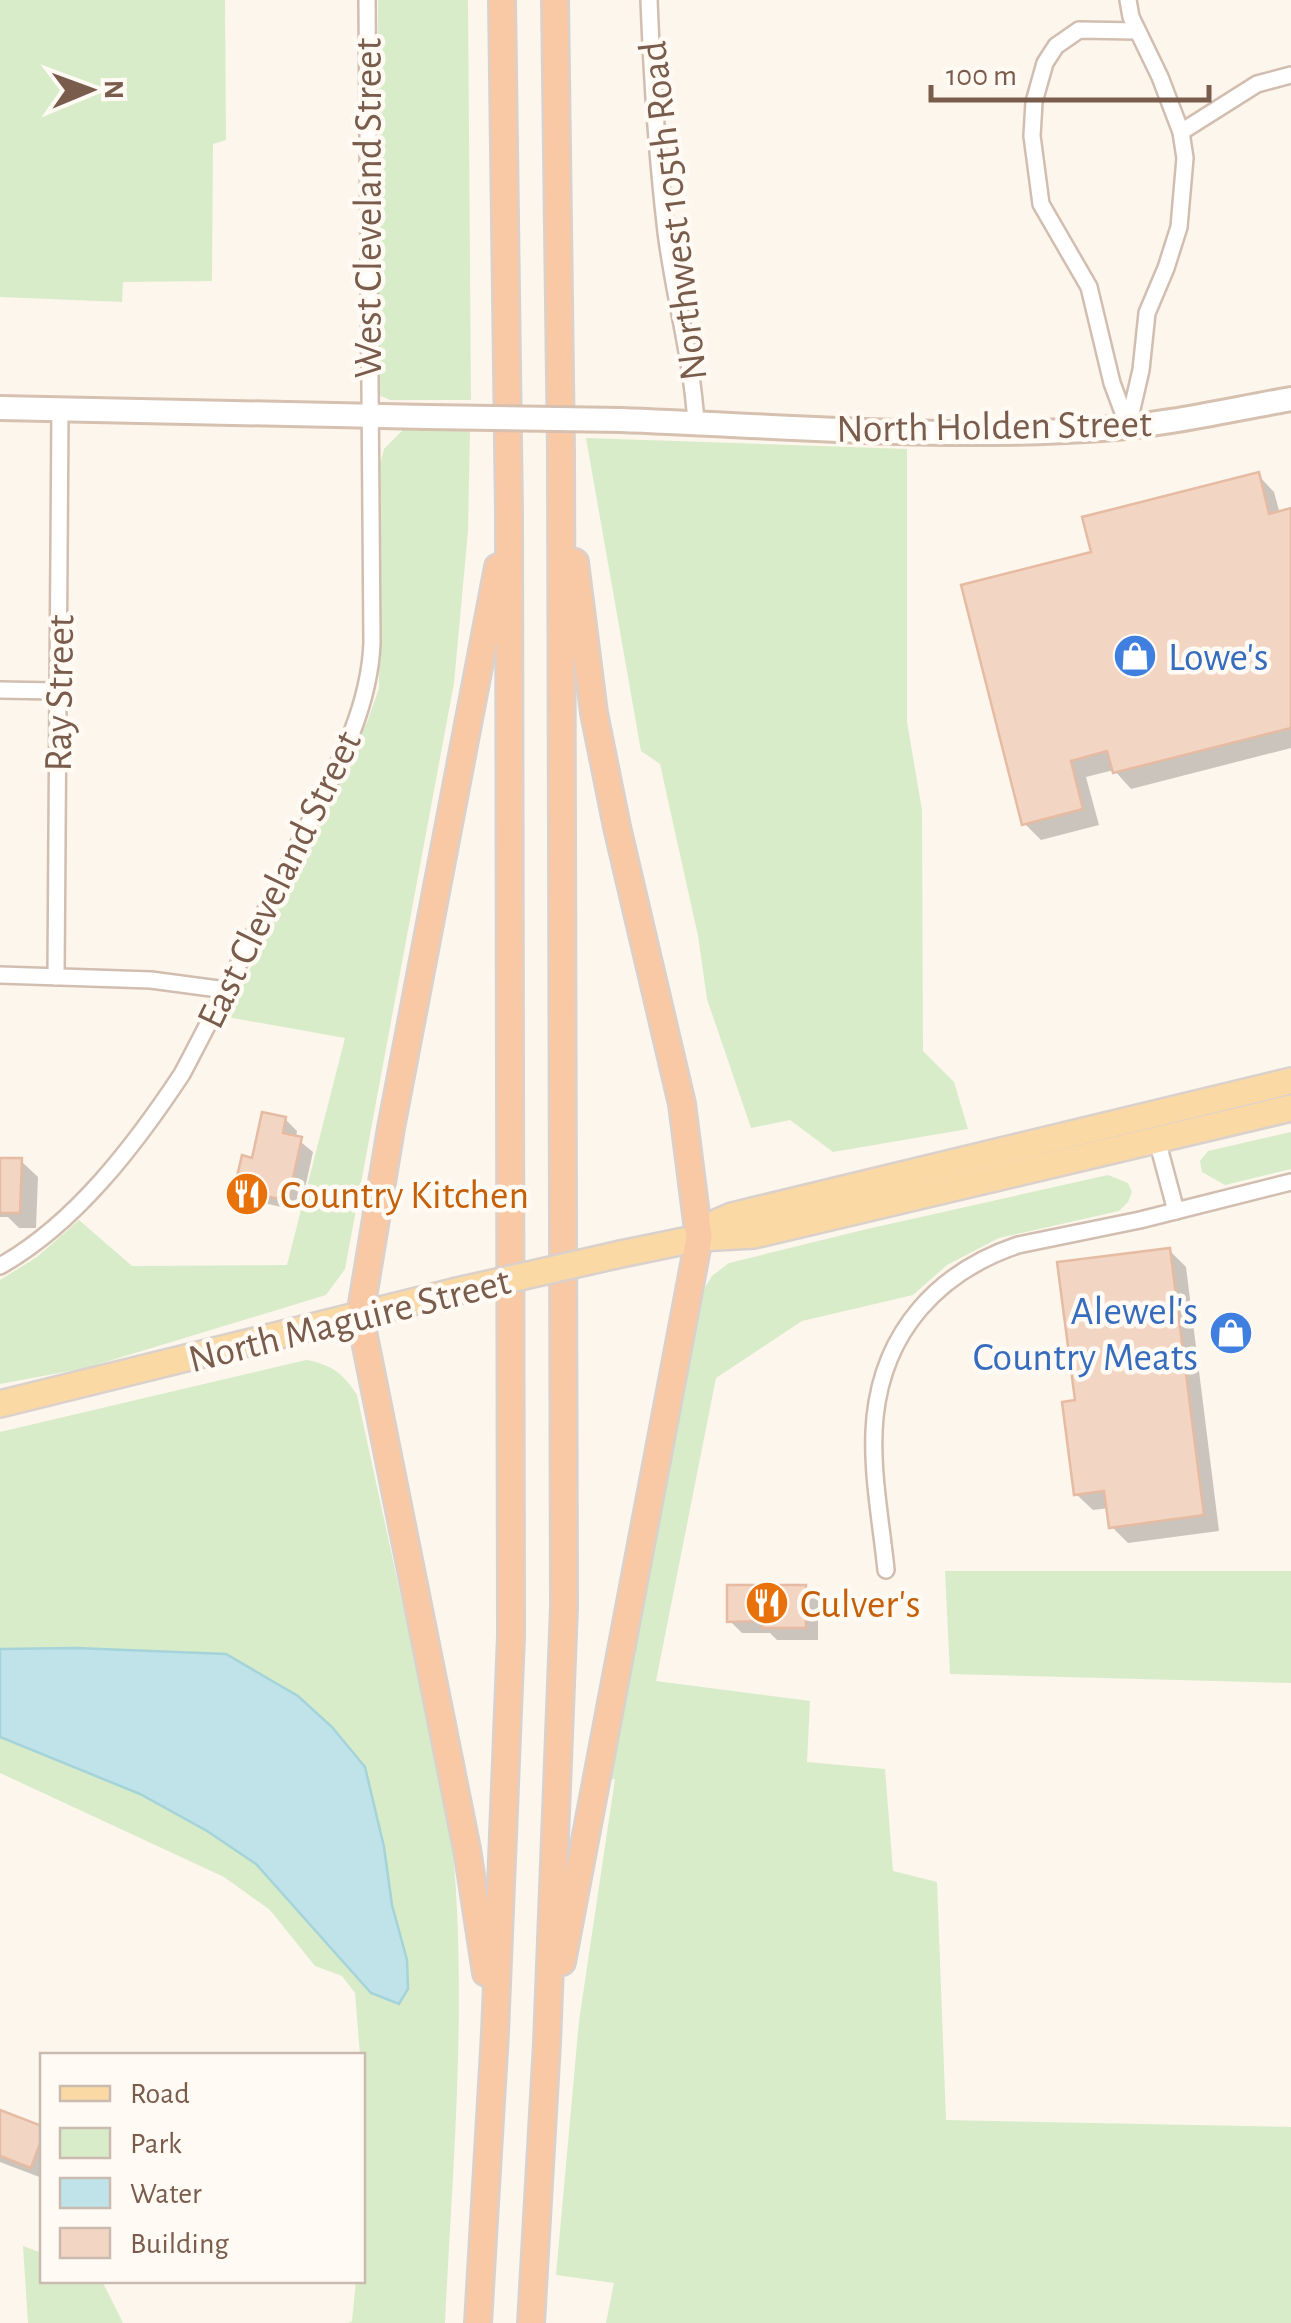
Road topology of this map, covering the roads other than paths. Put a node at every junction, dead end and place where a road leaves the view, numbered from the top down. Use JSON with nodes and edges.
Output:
{"nodes":[{"id":1,"x":366,"y":0,"type":"edge"},
{"id":2,"x":502,"y":0,"type":"edge"},
{"id":3,"x":556,"y":0,"type":"edge"},
{"id":4,"x":649,"y":0,"type":"edge"},
{"id":5,"x":1128,"y":0,"type":"edge"},
{"id":6,"x":1137,"y":31,"type":"junction"},
{"id":7,"x":1291,"y":74,"type":"edge"},
{"id":8,"x":1180,"y":132,"type":"junction"},
{"id":9,"x":1291,"y":399,"type":"edge"},
{"id":10,"x":0,"y":408,"type":"edge"},
{"id":11,"x":60,"y":410,"type":"junction"},
{"id":12,"x":368,"y":416,"type":"junction"},
{"id":13,"x":696,"y":422,"type":"junction"},
{"id":14,"x":1128,"y":426,"type":"junction"},
{"id":15,"x":561,"y":453,"type":"junction"},
{"id":16,"x":509,"y":514,"type":"junction"},
{"id":17,"x":0,"y":690,"type":"edge"},
{"id":18,"x":56,"y":692,"type":"junction"},
{"id":19,"x":0,"y":976,"type":"edge"},
{"id":20,"x":56,"y":977,"type":"junction"},
{"id":21,"x":226,"y":990,"type":"junction"},
{"id":22,"x":1291,"y":1081,"type":"edge"},
{"id":23,"x":1291,"y":1108,"type":"edge"},
{"id":24,"x":1157,"y":1140,"type":"junction"},
{"id":25,"x":1291,"y":1182,"type":"edge"},
{"id":26,"x":1176,"y":1211,"type":"junction"},
{"id":27,"x":699,"y":1238,"type":"junction"},
{"id":28,"x":0,"y":1266,"type":"edge"},
{"id":29,"x":360,"y":1316,"type":"junction"},
{"id":30,"x":0,"y":1404,"type":"edge"},
{"id":31,"x":886,"y":1570,"type":"dead end"},
{"id":32,"x":495,"y":2033,"type":"junction"},
{"id":33,"x":547,"y":2043,"type":"junction"},
{"id":34,"x":478,"y":2323,"type":"edge"},
{"id":35,"x":531,"y":2323,"type":"edge"}],
"edges":[{"from":1,"to":12,"type":"street","name":"West Cleveland Street"},
{"from":2,"to":16,"type":"highway"},
{"from":3,"to":15,"type":"highway"},
{"from":4,"to":13,"type":"street","name":"Northwest 105th Road"},
{"from":5,"to":6,"type":"street"},
{"from":6,"to":8,"type":"street"},
{"from":6,"to":14,"type":"street"},
{"from":7,"to":8,"type":"street"},
{"from":8,"to":14,"type":"street"},
{"from":9,"to":14,"type":"main road","name":"North Holden Street"},
{"from":10,"to":11,"type":"main road"},
{"from":11,"to":12,"type":"main road"},
{"from":11,"to":18,"type":"street","name":"Ray Street"},
{"from":12,"to":13,"type":"main road","name":"North Holden Street","bridge":true},
{"from":12,"to":21,"type":"street","name":"East Cleveland Street"},
{"from":13,"to":14,"type":"main road","name":"North Holden Street"},
{"from":15,"to":27,"type":"highway"},
{"from":15,"to":33,"type":"highway"},
{"from":16,"to":29,"type":"highway"},
{"from":16,"to":32,"type":"highway"},
{"from":17,"to":18,"type":"street"},
{"from":18,"to":20,"type":"street","name":"Ray Street"},
{"from":19,"to":20,"type":"street"},
{"from":20,"to":21,"type":"street"},
{"from":21,"to":28,"type":"street","name":"East Cleveland Street"},
{"from":22,"to":27,"type":"main road","name":"North Maguire Street"},
{"from":23,"to":24,"type":"main road","name":"North Maguire Street"},
{"from":24,"to":26,"type":"street"},
{"from":24,"to":27,"type":"main road","name":"North Maguire Street"},
{"from":25,"to":26,"type":"street"},
{"from":26,"to":31,"type":"street"},
{"from":27,"to":29,"type":"main road","name":"North Maguire Street","bridge":true},
{"from":27,"to":33,"type":"highway"},
{"from":29,"to":30,"type":"main road","name":"North Maguire Street"},
{"from":29,"to":32,"type":"highway"},
{"from":32,"to":34,"type":"highway"},
{"from":33,"to":35,"type":"highway"}]}
